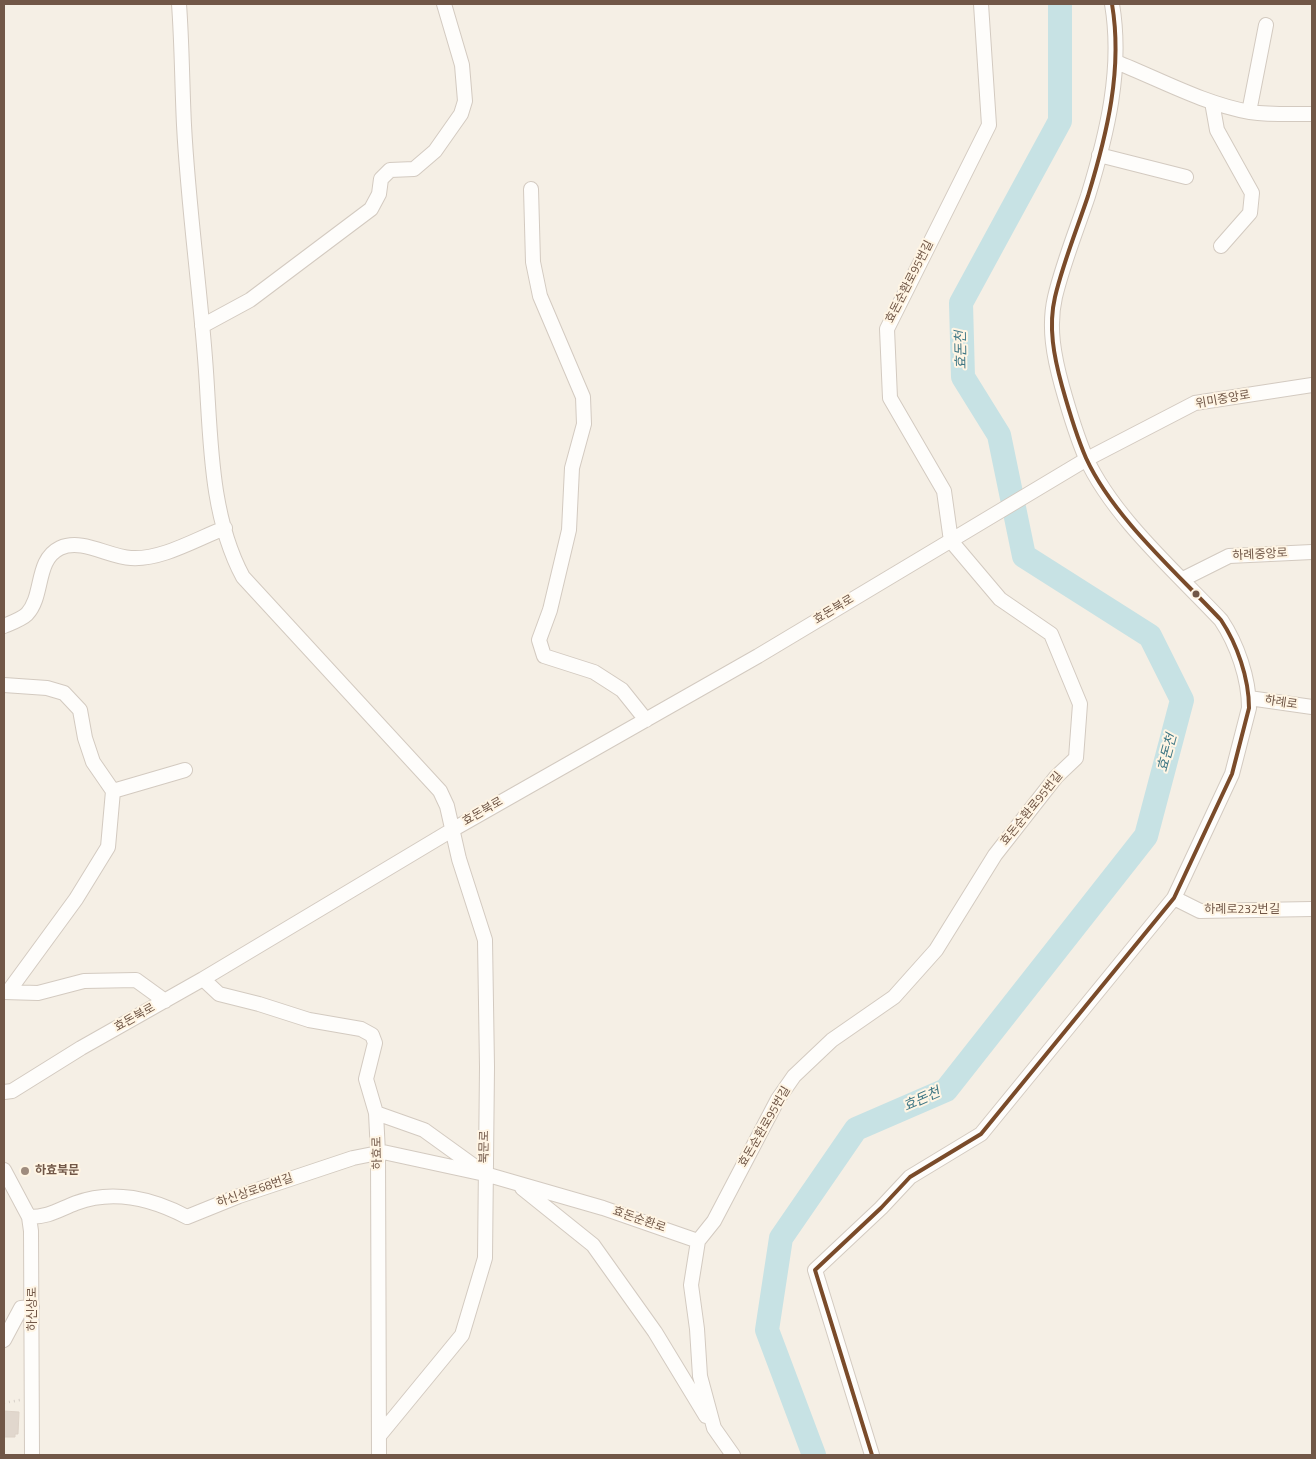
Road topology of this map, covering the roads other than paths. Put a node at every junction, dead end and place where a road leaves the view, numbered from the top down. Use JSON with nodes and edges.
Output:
{"nodes":[{"id":1,"x":180,"y":4,"type":"edge"},
{"id":2,"x":444,"y":4,"type":"edge"},
{"id":3,"x":981,"y":4,"type":"edge"},
{"id":4,"x":1112,"y":4,"type":"edge"},
{"id":5,"x":1266,"y":25,"type":"dead end"},
{"id":6,"x":1116,"y":62,"type":"junction"},
{"id":7,"x":1212,"y":102,"type":"junction"},
{"id":8,"x":1250,"y":112,"type":"junction"},
{"id":9,"x":1312,"y":114,"type":"edge"},
{"id":10,"x":1099,"y":155,"type":"junction"},
{"id":11,"x":1186,"y":177,"type":"dead end"},
{"id":12,"x":531,"y":189,"type":"dead end"},
{"id":13,"x":1220,"y":246,"type":"dead end"},
{"id":14,"x":202,"y":326,"type":"junction"},
{"id":15,"x":1312,"y":385,"type":"edge"},
{"id":16,"x":1087,"y":459,"type":"junction"},
{"id":17,"x":224,"y":528,"type":"junction"},
{"id":18,"x":951,"y":541,"type":"junction"},
{"id":19,"x":1312,"y":552,"type":"edge"},
{"id":20,"x":1183,"y":580,"type":"junction"},
{"id":21,"x":4,"y":626,"type":"edge"},
{"id":22,"x":4,"y":685,"type":"edge"},
{"id":23,"x":1250,"y":698,"type":"junction"},
{"id":24,"x":1312,"y":707,"type":"edge"},
{"id":25,"x":646,"y":720,"type":"junction"},
{"id":26,"x":185,"y":770,"type":"dead end"},
{"id":27,"x":113,"y":791,"type":"junction"},
{"id":28,"x":452,"y":830,"type":"junction"},
{"id":29,"x":1174,"y":898,"type":"junction"},
{"id":30,"x":1312,"y":909,"type":"edge"},
{"id":31,"x":203,"y":979,"type":"junction"},
{"id":32,"x":6,"y":992,"type":"edge"},
{"id":33,"x":166,"y":1001,"type":"junction"},
{"id":34,"x":8,"y":1092,"type":"edge"},
{"id":35,"x":4,"y":1104,"type":"edge"},
{"id":36,"x":376,"y":1113,"type":"junction"},
{"id":37,"x":378,"y":1153,"type":"junction"},
{"id":38,"x":4,"y":1170,"type":"edge"},
{"id":39,"x":485,"y":1174,"type":"junction"},
{"id":40,"x":515,"y":1183,"type":"junction"},
{"id":41,"x":29,"y":1217,"type":"junction"},
{"id":42,"x":698,"y":1241,"type":"junction"},
{"id":43,"x":32,"y":1307,"type":"junction"},
{"id":44,"x":4,"y":1340,"type":"edge"},
{"id":45,"x":714,"y":1428,"type":"junction"},
{"id":46,"x":379,"y":1436,"type":"junction"},
{"id":47,"x":32,"y":1455,"type":"edge"},
{"id":48,"x":379,"y":1455,"type":"edge"},
{"id":49,"x":733,"y":1455,"type":"edge"},
{"id":50,"x":872,"y":1455,"type":"edge"}],
"edges":[{"from":1,"to":14,"type":"street","name":"북문로"},
{"from":2,"to":14,"type":"street"},
{"from":3,"to":18,"type":"street","name":"효돈순환로95번길"},
{"from":4,"to":6,"type":"street","name":"하례로"},
{"from":5,"to":8,"type":"street"},
{"from":6,"to":7,"type":"street"},
{"from":6,"to":10,"type":"street","name":"하례로"},
{"from":7,"to":8,"type":"street"},
{"from":7,"to":13,"type":"street"},
{"from":8,"to":9,"type":"street"},
{"from":10,"to":11,"type":"street"},
{"from":10,"to":16,"type":"street","name":"하례로"},
{"from":12,"to":25,"type":"street"},
{"from":14,"to":17,"type":"street","name":"북문로"},
{"from":15,"to":16,"type":"street","name":"위미중앙로"},
{"from":16,"to":18,"type":"street","name":"효돈북로"},
{"from":16,"to":20,"type":"street","name":"하례로"},
{"from":17,"to":21,"type":"street"},
{"from":17,"to":28,"type":"street","name":"북문로"},
{"from":18,"to":25,"type":"street","name":"효돈북로"},
{"from":18,"to":42,"type":"street","name":"효돈순환로95번길"},
{"from":19,"to":20,"type":"street","name":"하례중앙로"},
{"from":20,"to":23,"type":"street","name":"하례로"},
{"from":22,"to":27,"type":"street"},
{"from":23,"to":24,"type":"street","name":"하례로"},
{"from":23,"to":29,"type":"street","name":"하례로"},
{"from":25,"to":28,"type":"street","name":"효돈북로"},
{"from":26,"to":27,"type":"street"},
{"from":27,"to":32,"type":"street"},
{"from":28,"to":31,"type":"street","name":"효돈북로"},
{"from":28,"to":39,"type":"street","name":"북문로"},
{"from":29,"to":30,"type":"street","name":"하례로232번길"},
{"from":29,"to":50,"type":"street","name":"하례로"},
{"from":31,"to":33,"type":"street","name":"효돈북로"},
{"from":31,"to":36,"type":"street","name":"하효로"},
{"from":32,"to":33,"type":"street"},
{"from":33,"to":34,"type":"street","name":"효돈북로"},
{"from":34,"to":35,"type":"street"},
{"from":36,"to":37,"type":"street","name":"하효로"},
{"from":36,"to":39,"type":"street","name":"효돈순환로"},
{"from":37,"to":39,"type":"street","name":"하신상로68번길"},
{"from":37,"to":41,"type":"street","name":"하신상로68번길"},
{"from":37,"to":46,"type":"street","name":"하효로"},
{"from":38,"to":41,"type":"street","name":"하신상로"},
{"from":39,"to":40,"type":"street","name":"효돈순환로"},
{"from":39,"to":46,"type":"street","name":"북문로"},
{"from":40,"to":42,"type":"street","name":"효돈순환로"},
{"from":40,"to":45,"type":"street"},
{"from":41,"to":43,"type":"street","name":"하신상로"},
{"from":42,"to":45,"type":"street"},
{"from":43,"to":44,"type":"street"},
{"from":43,"to":47,"type":"street","name":"하신상로"},
{"from":45,"to":49,"type":"street"},
{"from":46,"to":48,"type":"street","name":"하효로"}]}
